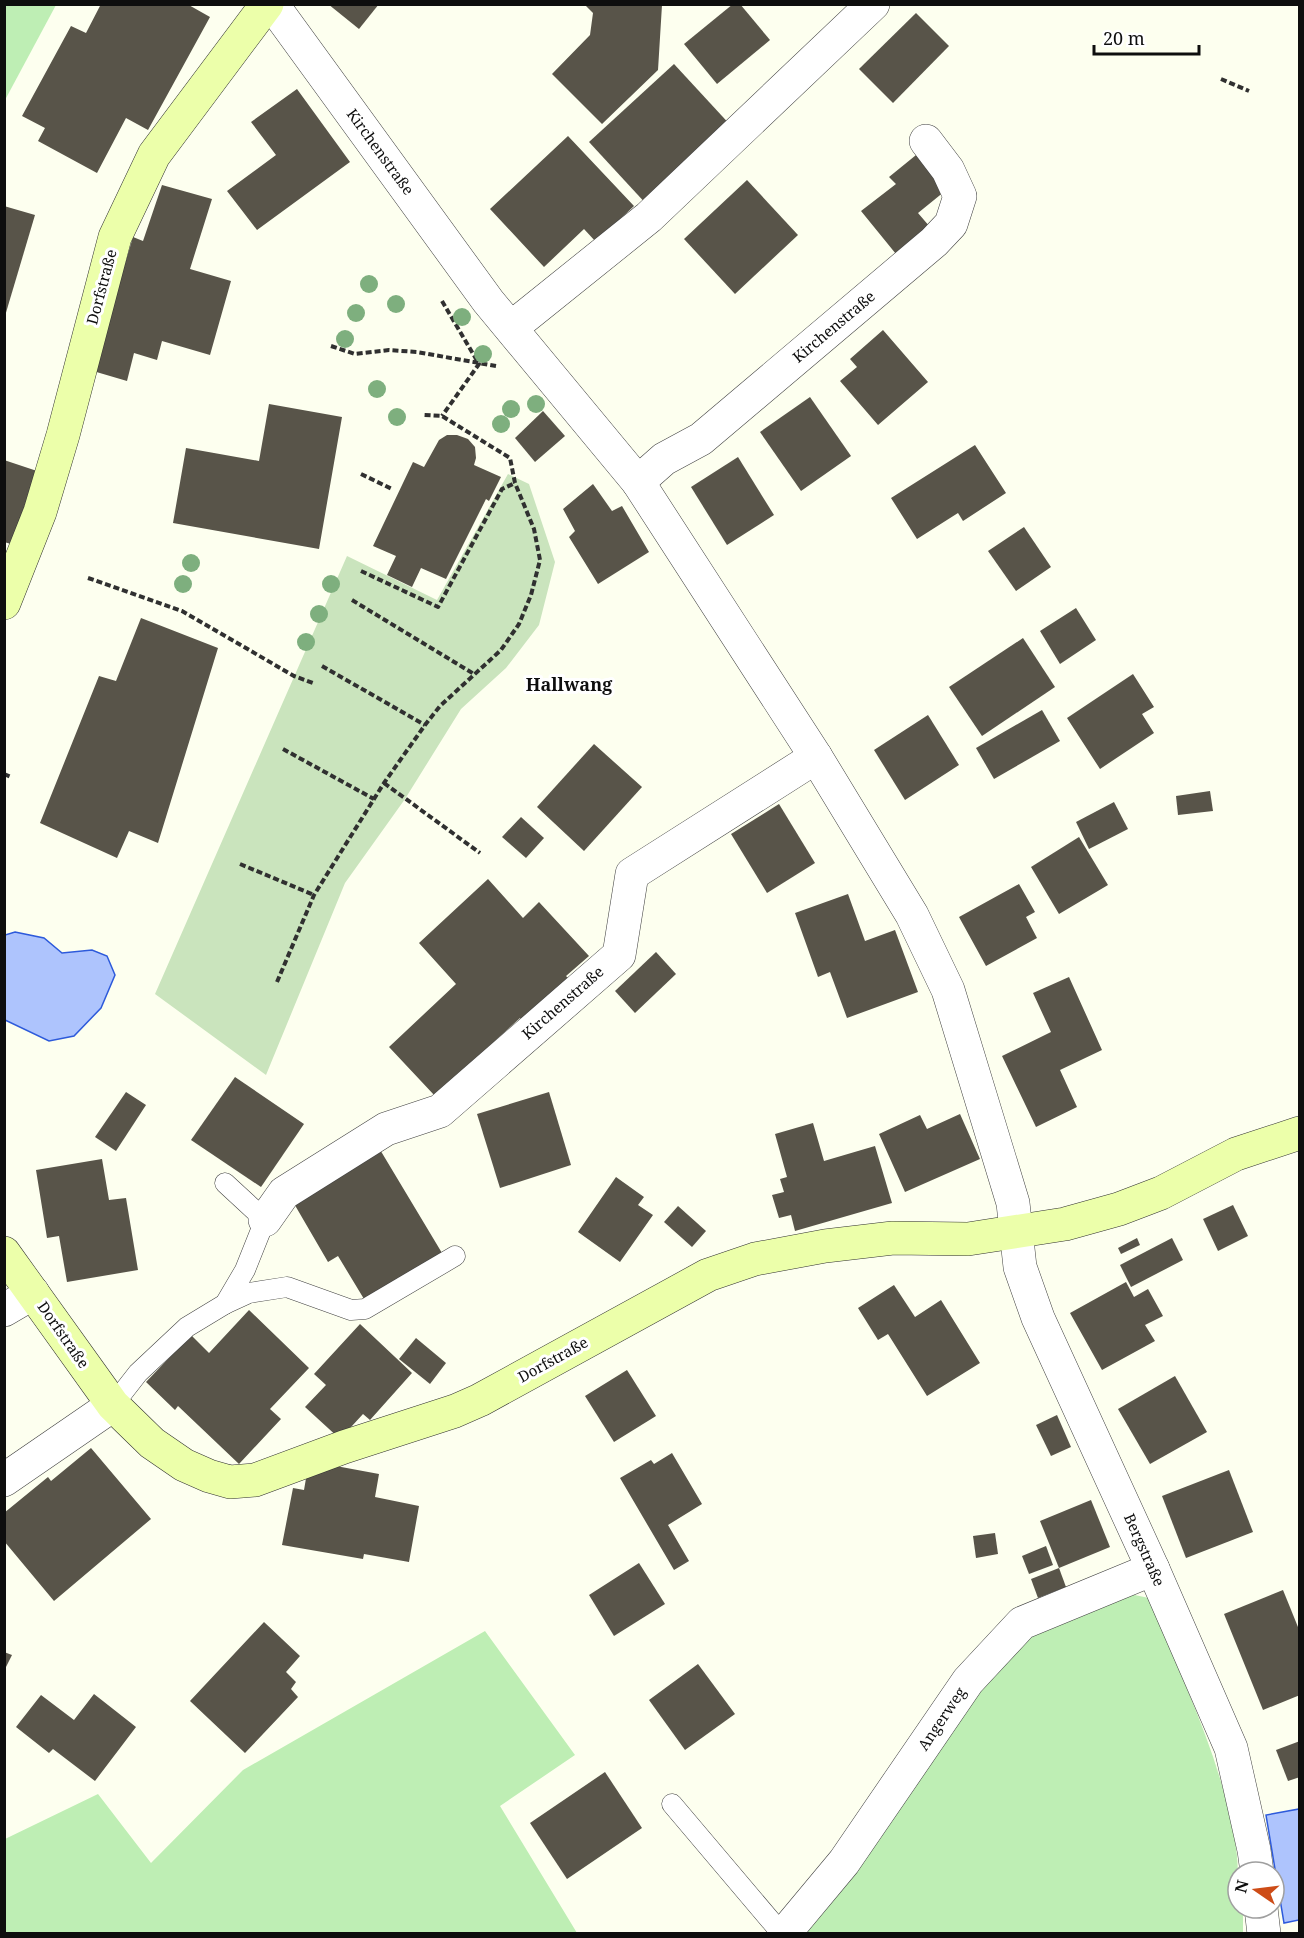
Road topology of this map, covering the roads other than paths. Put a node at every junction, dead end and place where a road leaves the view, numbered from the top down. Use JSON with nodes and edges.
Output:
{"nodes":[{"id":1,"x":270,"y":4,"type":"edge"},
{"id":2,"x":873,"y":4,"type":"edge"},
{"id":3,"x":926,"y":141,"type":"dead end"},
{"id":4,"x":511,"y":328,"type":"junction"},
{"id":5,"x":638,"y":482,"type":"junction"},
{"id":6,"x":4,"y":603,"type":"edge"},
{"id":7,"x":816,"y":757,"type":"junction"},
{"id":8,"x":1299,"y":1133,"type":"edge"},
{"id":9,"x":225,"y":1183,"type":"dead end"},
{"id":10,"x":265,"y":1220,"type":"junction"},
{"id":11,"x":1016,"y":1233,"type":"junction"},
{"id":12,"x":4,"y":1253,"type":"edge"},
{"id":13,"x":455,"y":1256,"type":"dead end"},
{"id":14,"x":33,"y":1293,"type":"junction"},
{"id":15,"x":225,"y":1304,"type":"junction"},
{"id":16,"x":4,"y":1310,"type":"edge"},
{"id":17,"x":113,"y":1406,"type":"junction"},
{"id":18,"x":4,"y":1480,"type":"edge"},
{"id":19,"x":1153,"y":1569,"type":"junction"},
{"id":20,"x":672,"y":1804,"type":"dead end"},
{"id":21,"x":1255,"y":1860,"type":"edge"},
{"id":22,"x":783,"y":1934,"type":"edge"}],
"edges":[{"from":1,"to":4,"type":"street","name":"Kirchenstraße"},
{"from":1,"to":6,"type":"street","name":"Dorfstraße"},
{"from":2,"to":4,"type":"street"},
{"from":3,"to":5,"type":"street","name":"Kirchenstraße"},
{"from":4,"to":5,"type":"street","name":"Kirchenstraße"},
{"from":5,"to":7,"type":"street","name":"Kirchenstraße"},
{"from":7,"to":10,"type":"street","name":"Kirchenstraße"},
{"from":7,"to":11,"type":"street","name":"Kirchenstraße"},
{"from":8,"to":11,"type":"street","name":"Dorfstraße"},
{"from":9,"to":10,"type":"lane"},
{"from":10,"to":15,"type":"lane"},
{"from":11,"to":17,"type":"street","name":"Dorfstraße"},
{"from":11,"to":19,"type":"street","name":"Bergstraße"},
{"from":12,"to":14,"type":"street","name":"Dorfstraße"},
{"from":13,"to":15,"type":"lane"},
{"from":14,"to":16,"type":"street","name":"Dorfstraße"},
{"from":14,"to":17,"type":"street","name":"Dorfstraße"},
{"from":15,"to":17,"type":"lane"},
{"from":17,"to":18,"type":"street"},
{"from":19,"to":21,"type":"street","name":"Bergstraße"},
{"from":19,"to":22,"type":"street","name":"Angerweg"},
{"from":20,"to":22,"type":"lane"}]}
